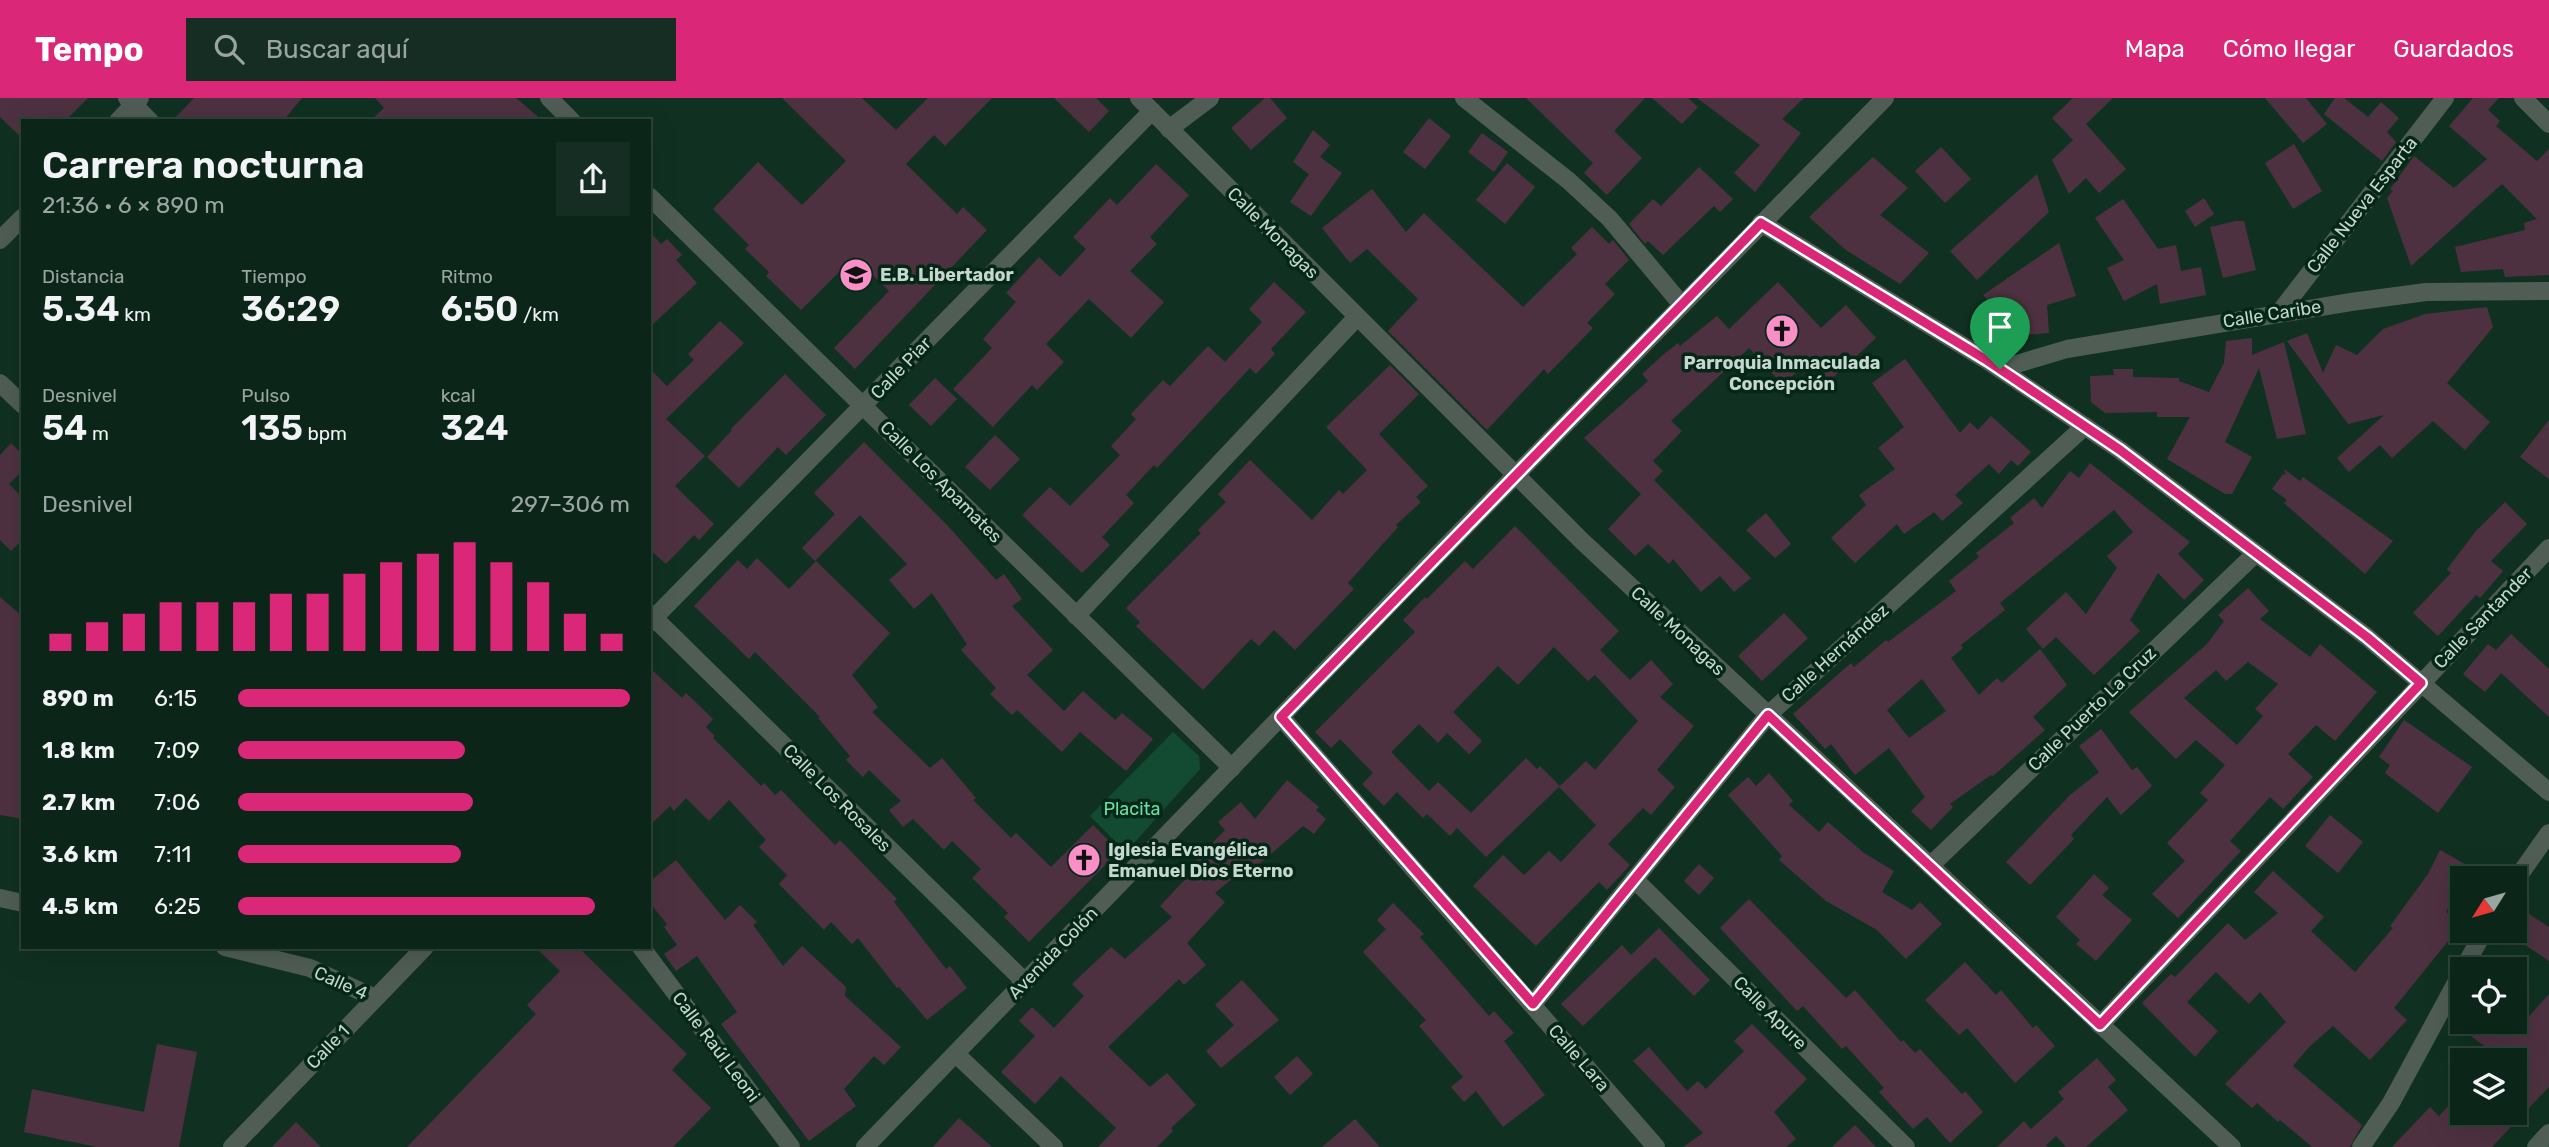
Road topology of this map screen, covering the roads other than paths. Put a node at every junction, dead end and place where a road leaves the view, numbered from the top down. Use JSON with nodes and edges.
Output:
{"nodes":[{"id":1,"x":549,"y":98,"type":"edge"},
{"id":2,"x":1139,"y":98,"type":"edge"},
{"id":3,"x":1210,"y":98,"type":"edge"},
{"id":4,"x":1464,"y":98,"type":"edge"},
{"id":5,"x":1885,"y":98,"type":"edge"},
{"id":6,"x":2445,"y":98,"type":"edge"},
{"id":7,"x":2523,"y":98,"type":"edge"},
{"id":8,"x":133,"y":100,"type":"edge"},
{"id":9,"x":1152,"y":111,"type":"junction"},
{"id":10,"x":119,"y":119,"type":"edge"},
{"id":11,"x":148,"y":119,"type":"edge"},
{"id":12,"x":570,"y":119,"type":"edge"},
{"id":13,"x":2549,"y":124,"type":"edge"},
{"id":14,"x":1169,"y":129,"type":"junction"},
{"id":15,"x":651,"y":198,"type":"edge"},
{"id":16,"x":21,"y":219,"type":"edge"},
{"id":17,"x":1761,"y":223,"type":"junction"},
{"id":18,"x":0,"y":240,"type":"edge"},
{"id":19,"x":2549,"y":291,"type":"edge"},
{"id":20,"x":1682,"y":305,"type":"junction"},
{"id":21,"x":2278,"y":313,"type":"junction"},
{"id":22,"x":1357,"y":317,"type":"junction"},
{"id":23,"x":2000,"y":369,"type":"junction"},
{"id":24,"x":0,"y":383,"type":"edge"},
{"id":25,"x":21,"y":403,"type":"edge"},
{"id":26,"x":863,"y":407,"type":"junction"},
{"id":27,"x":2085,"y":426,"type":"junction"},
{"id":28,"x":1516,"y":475,"type":"junction"},
{"id":29,"x":2549,"y":548,"type":"edge"},
{"id":30,"x":2256,"y":553,"type":"junction"},
{"id":31,"x":1076,"y":616,"type":"junction"},
{"id":32,"x":651,"y":618,"type":"edge"},
{"id":33,"x":2421,"y":683,"type":"junction"},
{"id":34,"x":1768,"y":715,"type":"junction"},
{"id":35,"x":1281,"y":717,"type":"junction"},
{"id":36,"x":1232,"y":768,"type":"junction"},
{"id":37,"x":2549,"y":792,"type":"edge"},
{"id":38,"x":2549,"y":833,"type":"edge"},
{"id":39,"x":1930,"y":866,"type":"junction"},
{"id":40,"x":2526,"y":866,"type":"edge"},
{"id":41,"x":1634,"y":879,"type":"junction"},
{"id":42,"x":0,"y":898,"type":"edge"},
{"id":43,"x":21,"y":903,"type":"edge"},
{"id":44,"x":2477,"y":943,"type":"edge"},
{"id":45,"x":234,"y":949,"type":"edge"},
{"id":46,"x":423,"y":949,"type":"edge"},
{"id":47,"x":642,"y":949,"type":"edge"},
{"id":48,"x":1025,"y":982,"type":"junction"},
{"id":49,"x":375,"y":998,"type":"junction"},
{"id":50,"x":1533,"y":1004,"type":"junction"},
{"id":51,"x":2100,"y":1025,"type":"junction"},
{"id":52,"x":956,"y":1054,"type":"junction"},
{"id":53,"x":2549,"y":1133,"type":"edge"},
{"id":54,"x":232,"y":1147,"type":"edge"},
{"id":55,"x":791,"y":1147,"type":"edge"},
{"id":56,"x":865,"y":1147,"type":"edge"},
{"id":57,"x":1054,"y":1147,"type":"edge"},
{"id":58,"x":1656,"y":1147,"type":"edge"},
{"id":59,"x":1906,"y":1147,"type":"edge"},
{"id":60,"x":2232,"y":1147,"type":"edge"},
{"id":61,"x":2361,"y":1147,"type":"edge"},
{"id":62,"x":2536,"y":1147,"type":"edge"}],
"edges":[{"from":1,"to":12,"type":"street"},
{"from":2,"to":9,"type":"street","name":"Calle Monagas"},
{"from":3,"to":14,"type":"street"},
{"from":4,"to":20,"type":"street"},
{"from":5,"to":17,"type":"street","name":"Avenida Colón"},
{"from":6,"to":21,"type":"street","name":"Calle Nueva Esparta"},
{"from":7,"to":13,"type":"street"},
{"from":8,"to":10,"type":"street"},
{"from":8,"to":11,"type":"street"},
{"from":9,"to":14,"type":"street","name":"Calle Monagas"},
{"from":9,"to":26,"type":"street","name":"Calle Piar"},
{"from":14,"to":22,"type":"street","name":"Calle Monagas"},
{"from":15,"to":26,"type":"street","name":"Calle Los Apamates"},
{"from":16,"to":18,"type":"street"},
{"from":17,"to":20,"type":"street","name":"Avenida Colón"},
{"from":17,"to":23,"type":"street"},
{"from":19,"to":21,"type":"street","name":"Calle Caribe"},
{"from":20,"to":28,"type":"street","name":"Avenida Colón"},
{"from":21,"to":23,"type":"street","name":"Calle Caribe"},
{"from":22,"to":28,"type":"street","name":"Calle Monagas"},
{"from":22,"to":31,"type":"street"},
{"from":23,"to":27,"type":"street"},
{"from":24,"to":25,"type":"street"},
{"from":26,"to":31,"type":"street","name":"Calle Los Apamates"},
{"from":26,"to":32,"type":"street","name":"Calle Piar"},
{"from":27,"to":30,"type":"street"},
{"from":27,"to":34,"type":"street","name":"Calle Hernández"},
{"from":28,"to":34,"type":"street","name":"Calle Monagas"},
{"from":28,"to":35,"type":"street","name":"Avenida Colón"},
{"from":29,"to":33,"type":"street","name":"Calle Santander"},
{"from":30,"to":33,"type":"street"},
{"from":30,"to":39,"type":"street","name":"Calle Puerto La Cruz"},
{"from":31,"to":36,"type":"street","name":"Calle Los Apamates"},
{"from":32,"to":48,"type":"street","name":"Calle Los Rosales"},
{"from":33,"to":37,"type":"street"},
{"from":33,"to":51,"type":"street","name":"Calle Santander"},
{"from":34,"to":39,"type":"street","name":"Calle Monagas"},
{"from":34,"to":41,"type":"street","name":"Calle Hernández"},
{"from":35,"to":36,"type":"street","name":"Avenida Colón"},
{"from":35,"to":50,"type":"street","name":"Calle Lara"},
{"from":36,"to":48,"type":"street","name":"Avenida Colón"},
{"from":38,"to":40,"type":"street"},
{"from":39,"to":51,"type":"street","name":"Calle Monagas"},
{"from":41,"to":50,"type":"street","name":"Calle Hernández"},
{"from":41,"to":59,"type":"street","name":"Calle Apure"},
{"from":42,"to":43,"type":"street"},
{"from":44,"to":61,"type":"street"},
{"from":45,"to":49,"type":"street","name":"Calle 4"},
{"from":46,"to":49,"type":"street","name":"Calle 1"},
{"from":47,"to":55,"type":"street","name":"Calle Raúl Leoni"},
{"from":48,"to":52,"type":"street","name":"Avenida Colón"},
{"from":49,"to":54,"type":"street","name":"Calle 1"},
{"from":50,"to":58,"type":"street","name":"Calle Lara"},
{"from":51,"to":60,"type":"street","name":"Calle Monagas"},
{"from":52,"to":56,"type":"street","name":"Avenida Colón"},
{"from":52,"to":57,"type":"street"},
{"from":53,"to":62,"type":"street"}]}
